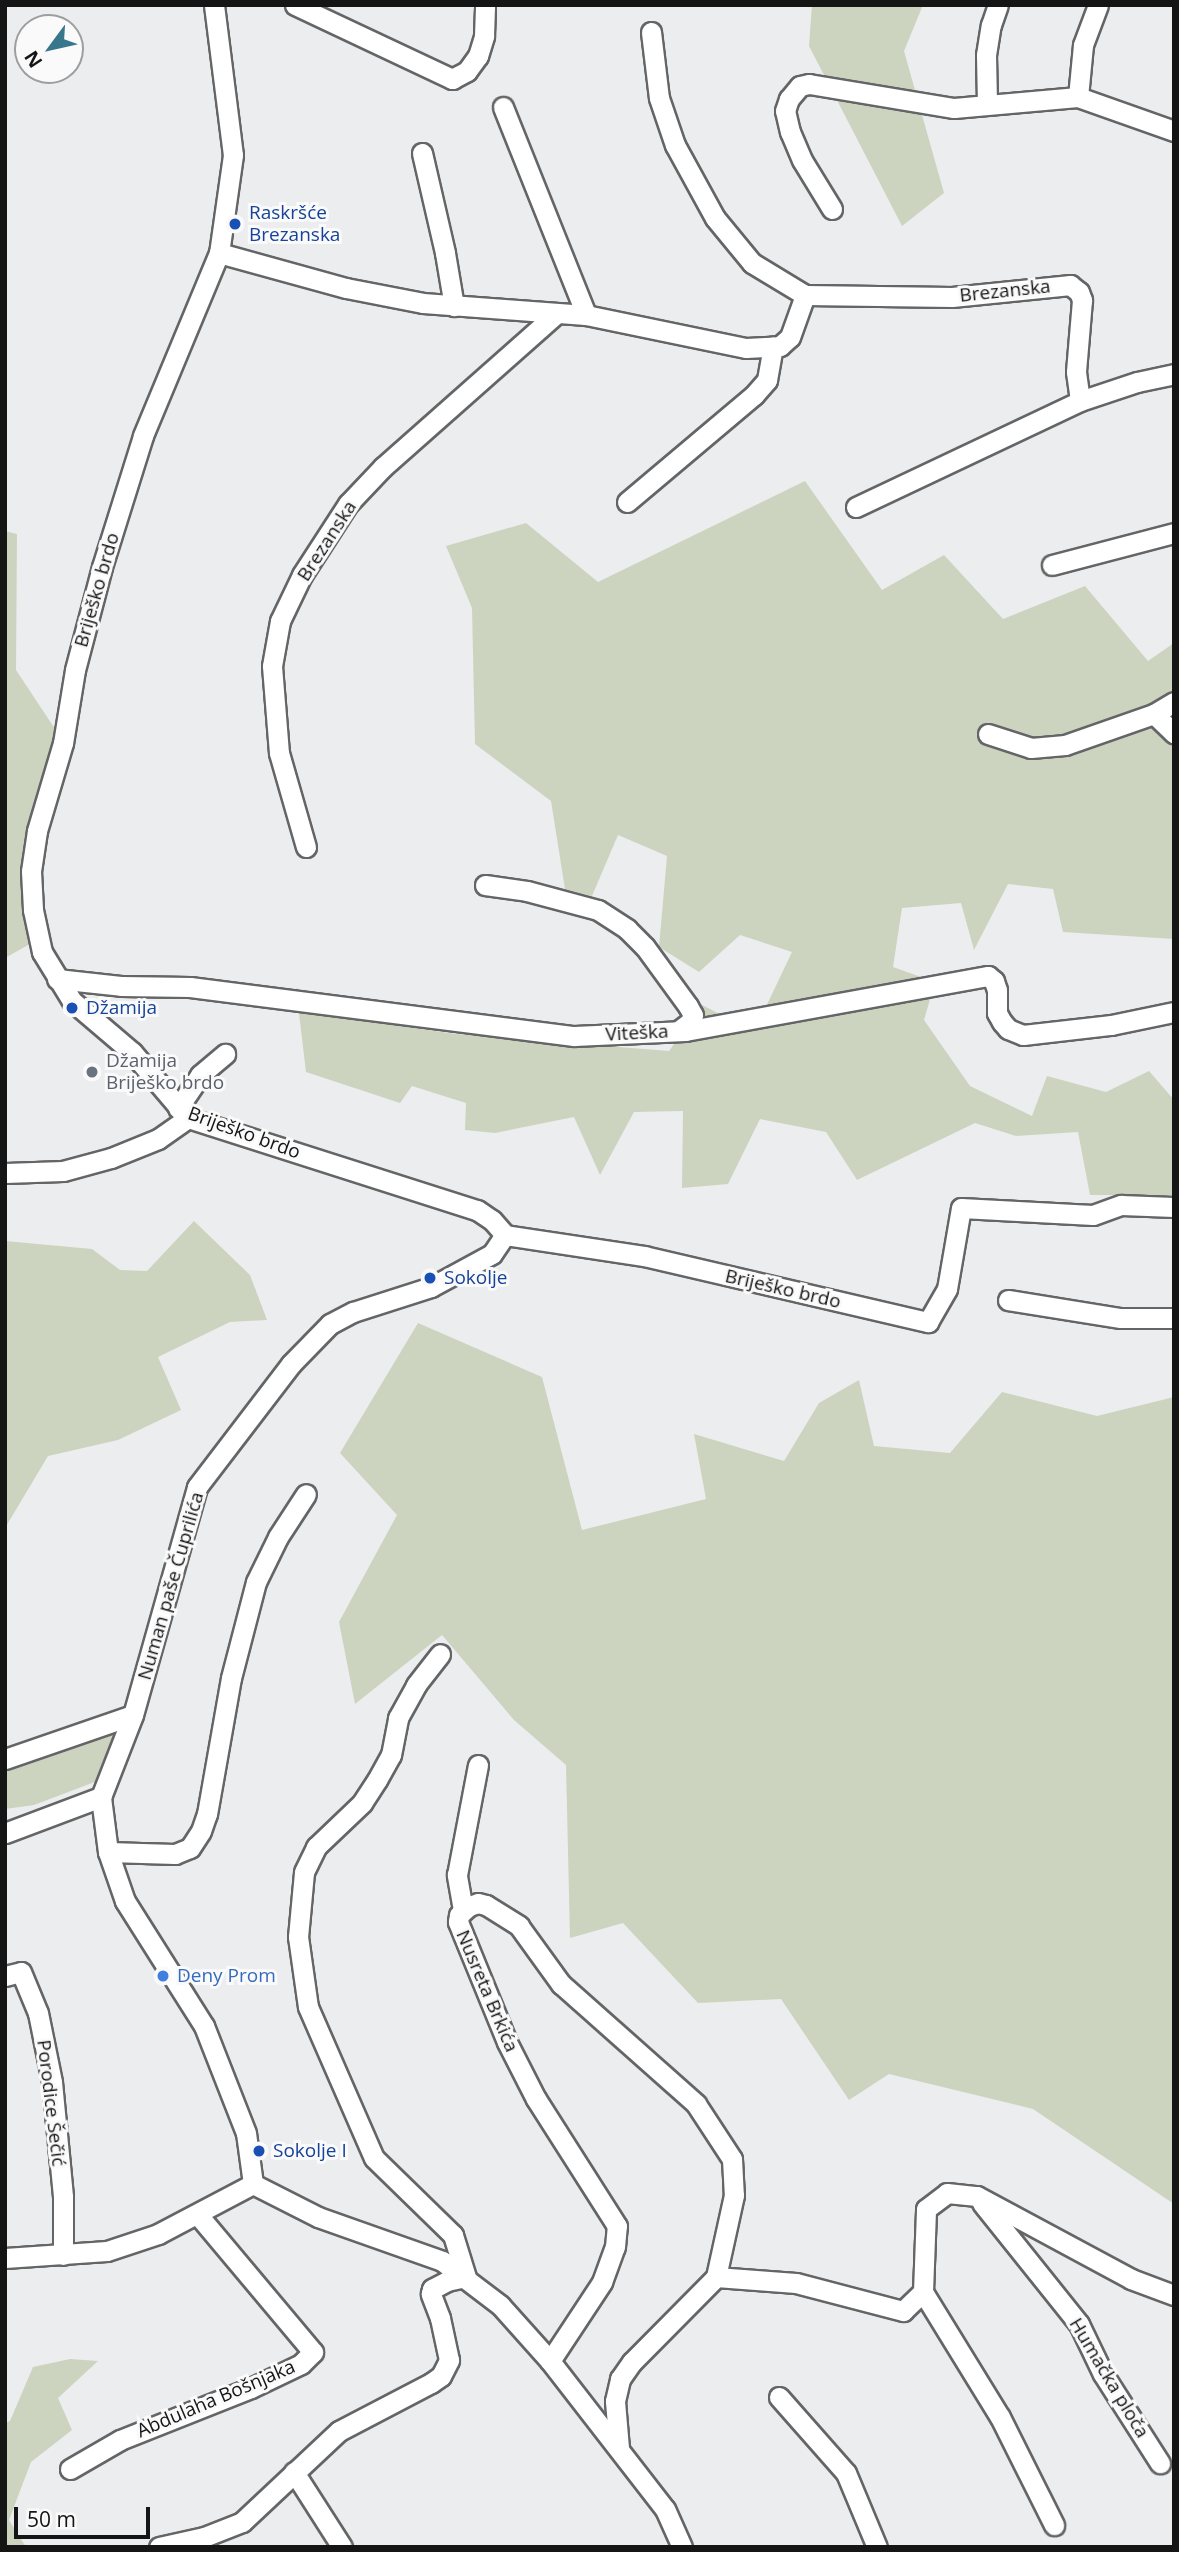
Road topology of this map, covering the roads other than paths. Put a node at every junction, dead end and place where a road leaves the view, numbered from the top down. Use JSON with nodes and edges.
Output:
{"nodes":[{"id":1,"x":214,"y":5,"type":"edge"},
{"id":2,"x":295,"y":5,"type":"edge"},
{"id":3,"x":485,"y":5,"type":"edge"},
{"id":4,"x":998,"y":5,"type":"edge"},
{"id":5,"x":1098,"y":5,"type":"edge"},
{"id":6,"x":651,"y":32,"type":"dead end"},
{"id":7,"x":1078,"y":96,"type":"junction"},
{"id":8,"x":987,"y":103,"type":"junction"},
{"id":9,"x":503,"y":107,"type":"dead end"},
{"id":10,"x":1174,"y":131,"type":"edge"},
{"id":11,"x":422,"y":153,"type":"dead end"},
{"id":12,"x":832,"y":209,"type":"dead end"},
{"id":13,"x":219,"y":253,"type":"junction"},
{"id":14,"x":805,"y":295,"type":"junction"},
{"id":15,"x":454,"y":306,"type":"junction"},
{"id":16,"x":556,"y":314,"type":"junction"},
{"id":17,"x":586,"y":315,"type":"junction"},
{"id":18,"x":773,"y":347,"type":"junction"},
{"id":19,"x":1174,"y":374,"type":"edge"},
{"id":20,"x":1080,"y":401,"type":"junction"},
{"id":21,"x":627,"y":502,"type":"dead end"},
{"id":22,"x":856,"y":508,"type":"dead end"},
{"id":23,"x":1174,"y":533,"type":"edge"},
{"id":24,"x":1052,"y":565,"type":"dead end"},
{"id":25,"x":1174,"y":702,"type":"edge"},
{"id":26,"x":1154,"y":714,"type":"junction"},
{"id":27,"x":1174,"y":733,"type":"edge"},
{"id":28,"x":988,"y":734,"type":"dead end"},
{"id":29,"x":306,"y":847,"type":"dead end"},
{"id":30,"x":485,"y":885,"type":"dead end"},
{"id":31,"x":57,"y":979,"type":"junction"},
{"id":32,"x":1174,"y":1012,"type":"edge"},
{"id":33,"x":678,"y":1031,"type":"junction"},
{"id":34,"x":225,"y":1054,"type":"dead end"},
{"id":35,"x":183,"y":1113,"type":"junction"},
{"id":36,"x":5,"y":1172,"type":"edge"},
{"id":37,"x":1174,"y":1207,"type":"edge"},
{"id":38,"x":505,"y":1235,"type":"junction"},
{"id":39,"x":1008,"y":1300,"type":"dead end"},
{"id":40,"x":1174,"y":1318,"type":"edge"},
{"id":41,"x":306,"y":1494,"type":"dead end"},
{"id":42,"x":440,"y":1654,"type":"dead end"},
{"id":43,"x":133,"y":1715,"type":"junction"},
{"id":44,"x":5,"y":1759,"type":"edge"},
{"id":45,"x":478,"y":1765,"type":"dead end"},
{"id":46,"x":101,"y":1797,"type":"junction"},
{"id":47,"x":5,"y":1833,"type":"edge"},
{"id":48,"x":108,"y":1852,"type":"junction"},
{"id":49,"x":463,"y":1910,"type":"junction"},
{"id":50,"x":5,"y":1976,"type":"edge"},
{"id":51,"x":253,"y":2183,"type":"junction"},
{"id":52,"x":977,"y":2196,"type":"junction"},
{"id":53,"x":198,"y":2214,"type":"junction"},
{"id":54,"x":63,"y":2255,"type":"junction"},
{"id":55,"x":5,"y":2258,"type":"edge"},
{"id":56,"x":466,"y":2277,"type":"junction"},
{"id":57,"x":716,"y":2277,"type":"junction"},
{"id":58,"x":923,"y":2292,"type":"junction"},
{"id":59,"x":1174,"y":2295,"type":"edge"},
{"id":60,"x":550,"y":2361,"type":"junction"},
{"id":61,"x":779,"y":2396,"type":"dead end"},
{"id":62,"x":619,"y":2448,"type":"junction"},
{"id":63,"x":1160,"y":2463,"type":"dead end"},
{"id":64,"x":70,"y":2469,"type":"dead end"},
{"id":65,"x":294,"y":2472,"type":"junction"},
{"id":66,"x":1054,"y":2525,"type":"dead end"},
{"id":67,"x":159,"y":2547,"type":"edge"},
{"id":68,"x":342,"y":2547,"type":"edge"},
{"id":69,"x":682,"y":2547,"type":"edge"},
{"id":70,"x":877,"y":2547,"type":"edge"}],
"edges":[{"from":1,"to":13,"type":"street","name":"Briješko brdo"},
{"from":2,"to":3,"type":"street"},
{"from":4,"to":8,"type":"street"},
{"from":5,"to":7,"type":"street"},
{"from":6,"to":14,"type":"street"},
{"from":7,"to":8,"type":"street"},
{"from":7,"to":10,"type":"street"},
{"from":8,"to":12,"type":"street"},
{"from":9,"to":17,"type":"street"},
{"from":11,"to":15,"type":"street"},
{"from":13,"to":15,"type":"street"},
{"from":13,"to":31,"type":"street","name":"Briješko brdo"},
{"from":14,"to":18,"type":"street"},
{"from":14,"to":20,"type":"street","name":"Brezanska"},
{"from":15,"to":16,"type":"street"},
{"from":16,"to":17,"type":"street"},
{"from":16,"to":29,"type":"street","name":"Brezanska"},
{"from":17,"to":18,"type":"street"},
{"from":18,"to":21,"type":"street"},
{"from":19,"to":20,"type":"street"},
{"from":20,"to":22,"type":"street"},
{"from":23,"to":24,"type":"street"},
{"from":25,"to":26,"type":"street"},
{"from":26,"to":27,"type":"street"},
{"from":26,"to":28,"type":"street"},
{"from":30,"to":33,"type":"street"},
{"from":31,"to":33,"type":"street","name":"Viteška"},
{"from":31,"to":35,"type":"street","name":"Briješko brdo"},
{"from":32,"to":33,"type":"street","name":"Viteška"},
{"from":34,"to":35,"type":"street"},
{"from":35,"to":36,"type":"street"},
{"from":35,"to":38,"type":"street","name":"Briješko brdo"},
{"from":37,"to":38,"type":"street","name":"Briješko brdo"},
{"from":38,"to":43,"type":"street","name":"Numan paše Čuprilića"},
{"from":39,"to":40,"type":"street"},
{"from":41,"to":48,"type":"street"},
{"from":42,"to":56,"type":"street"},
{"from":43,"to":44,"type":"street"},
{"from":43,"to":46,"type":"street","name":"Numan paše Čuprilića"},
{"from":45,"to":49,"type":"street"},
{"from":46,"to":47,"type":"street"},
{"from":46,"to":48,"type":"street","name":"Numan paše Čuprilića"},
{"from":48,"to":51,"type":"street","name":"Numan paše Čuprilića"},
{"from":49,"to":57,"type":"street","name":"Nusreta Brkića"},
{"from":49,"to":60,"type":"street","name":"Nusreta Brkića"},
{"from":50,"to":54,"type":"street","name":"Porodice Šečić"},
{"from":51,"to":53,"type":"street"},
{"from":51,"to":56,"type":"street"},
{"from":52,"to":58,"type":"street"},
{"from":52,"to":59,"type":"street"},
{"from":52,"to":63,"type":"street","name":"Humačka ploča"},
{"from":53,"to":54,"type":"street"},
{"from":53,"to":64,"type":"street","name":"Abdulaha Bošnjaka"},
{"from":54,"to":55,"type":"street"},
{"from":56,"to":60,"type":"street"},
{"from":56,"to":65,"type":"street"},
{"from":57,"to":58,"type":"street"},
{"from":57,"to":62,"type":"street"},
{"from":58,"to":66,"type":"street"},
{"from":60,"to":62,"type":"street"},
{"from":61,"to":70,"type":"street"},
{"from":62,"to":69,"type":"street"},
{"from":65,"to":67,"type":"street"},
{"from":65,"to":68,"type":"street"}]}
